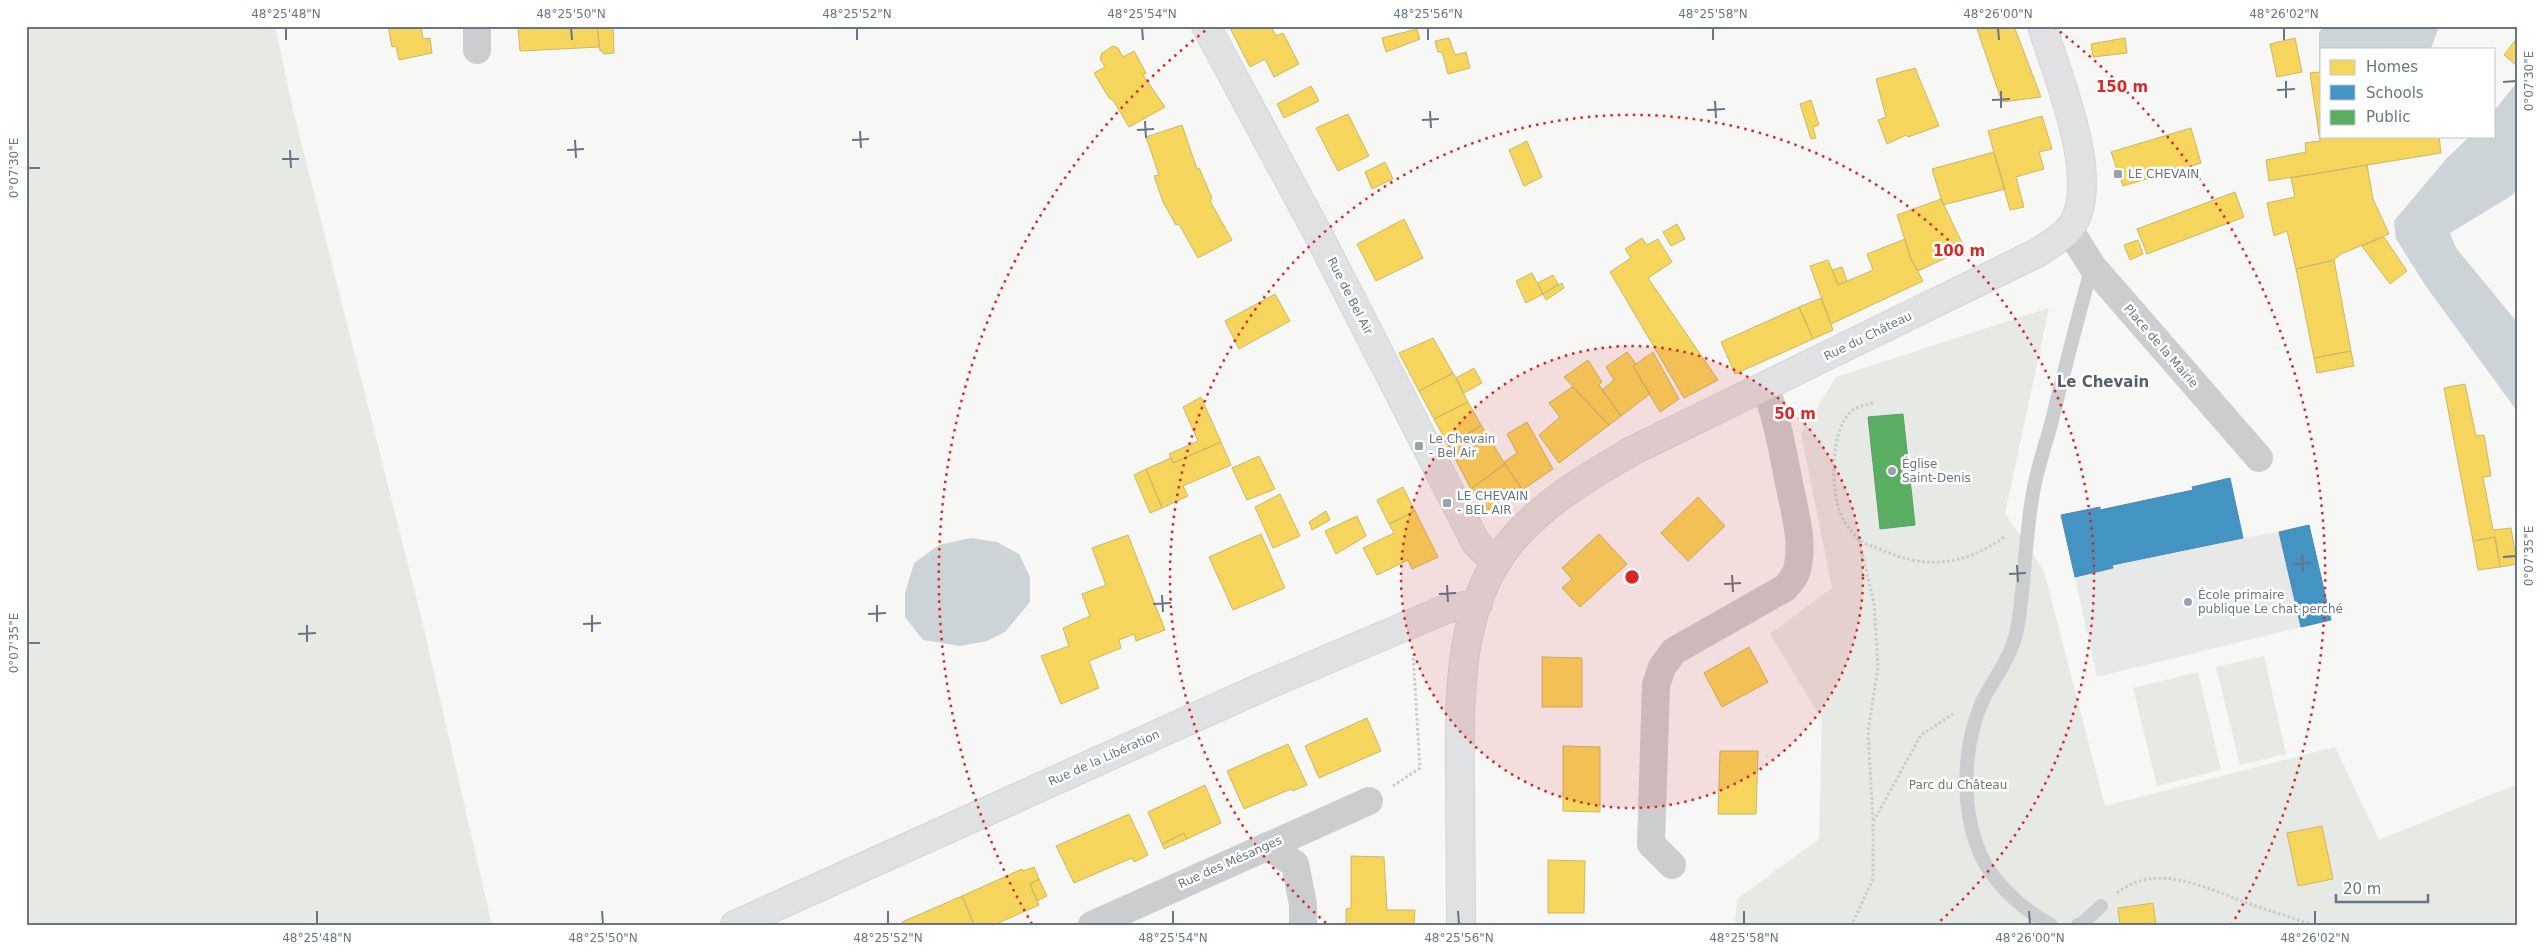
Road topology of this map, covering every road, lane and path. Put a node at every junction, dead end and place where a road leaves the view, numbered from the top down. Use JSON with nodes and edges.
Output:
{"nodes":[{"id":1,"x":1206,"y":26,"type":"edge"},
{"id":2,"x":2042,"y":26,"type":"edge"},
{"id":3,"x":2069,"y":229,"type":"junction"},
{"id":4,"x":2092,"y":266,"type":"junction"},
{"id":5,"x":1765,"y":387,"type":"junction"},
{"id":6,"x":1873,"y":403,"type":"dead end"},
{"id":7,"x":2259,"y":458,"type":"dead end"},
{"id":8,"x":2031,"y":504,"type":"junction"},
{"id":9,"x":1859,"y":540,"type":"junction"},
{"id":10,"x":1496,"y":562,"type":"junction"},
{"id":11,"x":1478,"y":604,"type":"junction"},
{"id":12,"x":1411,"y":624,"type":"junction"},
{"id":13,"x":1982,"y":703,"type":"junction"},
{"id":14,"x":1369,"y":801,"type":"joint"},
{"id":15,"x":1873,"y":822,"type":"junction"},
{"id":16,"x":1267,"y":846,"type":"junction"},
{"id":17,"x":1672,"y":865,"type":"dead end"},
{"id":18,"x":2101,"y":906,"type":"joint"},
{"id":19,"x":735,"y":925,"type":"edge"},
{"id":20,"x":1092,"y":925,"type":"edge"},
{"id":21,"x":1303,"y":925,"type":"edge"},
{"id":22,"x":1461,"y":925,"type":"edge"},
{"id":23,"x":1849,"y":925,"type":"edge"},
{"id":24,"x":2051,"y":925,"type":"edge"},
{"id":25,"x":2078,"y":925,"type":"edge"},
{"id":26,"x":2313,"y":925,"type":"edge"}],
"edges":[{"from":1,"to":10,"type":"street","name":"Rue de Bel Air"},
{"from":2,"to":3,"type":"street","name":"Rue du Château"},
{"from":3,"to":4,"type":"street","name":"Place de la Mairie"},
{"from":3,"to":5,"type":"street","name":"Rue du Château"},
{"from":4,"to":7,"type":"street","name":"Place de la Mairie"},
{"from":4,"to":8,"type":"lane"},
{"from":5,"to":10,"type":"street","name":"Rue du Château"},
{"from":5,"to":17,"type":"street"},
{"from":6,"to":9,"type":"path"},
{"from":8,"to":9,"type":"path"},
{"from":8,"to":13,"type":"lane"},
{"from":9,"to":15,"type":"path"},
{"from":10,"to":11,"type":"street","name":"Rue du Château"},
{"from":11,"to":12,"type":"street","name":"Rue de la Libération"},
{"from":11,"to":22,"type":"street","name":"Rue du Château"},
{"from":12,"to":14,"type":"path"},
{"from":12,"to":19,"type":"street","name":"Rue de la Libération"},
{"from":13,"to":15,"type":"path"},
{"from":13,"to":24,"type":"lane"},
{"from":14,"to":16,"type":"street","name":"Rue des Mésanges"},
{"from":15,"to":23,"type":"path"},
{"from":16,"to":20,"type":"street","name":"Rue des Mésanges"},
{"from":16,"to":21,"type":"street"},
{"from":18,"to":25,"type":"lane"},
{"from":18,"to":26,"type":"path"}]}
